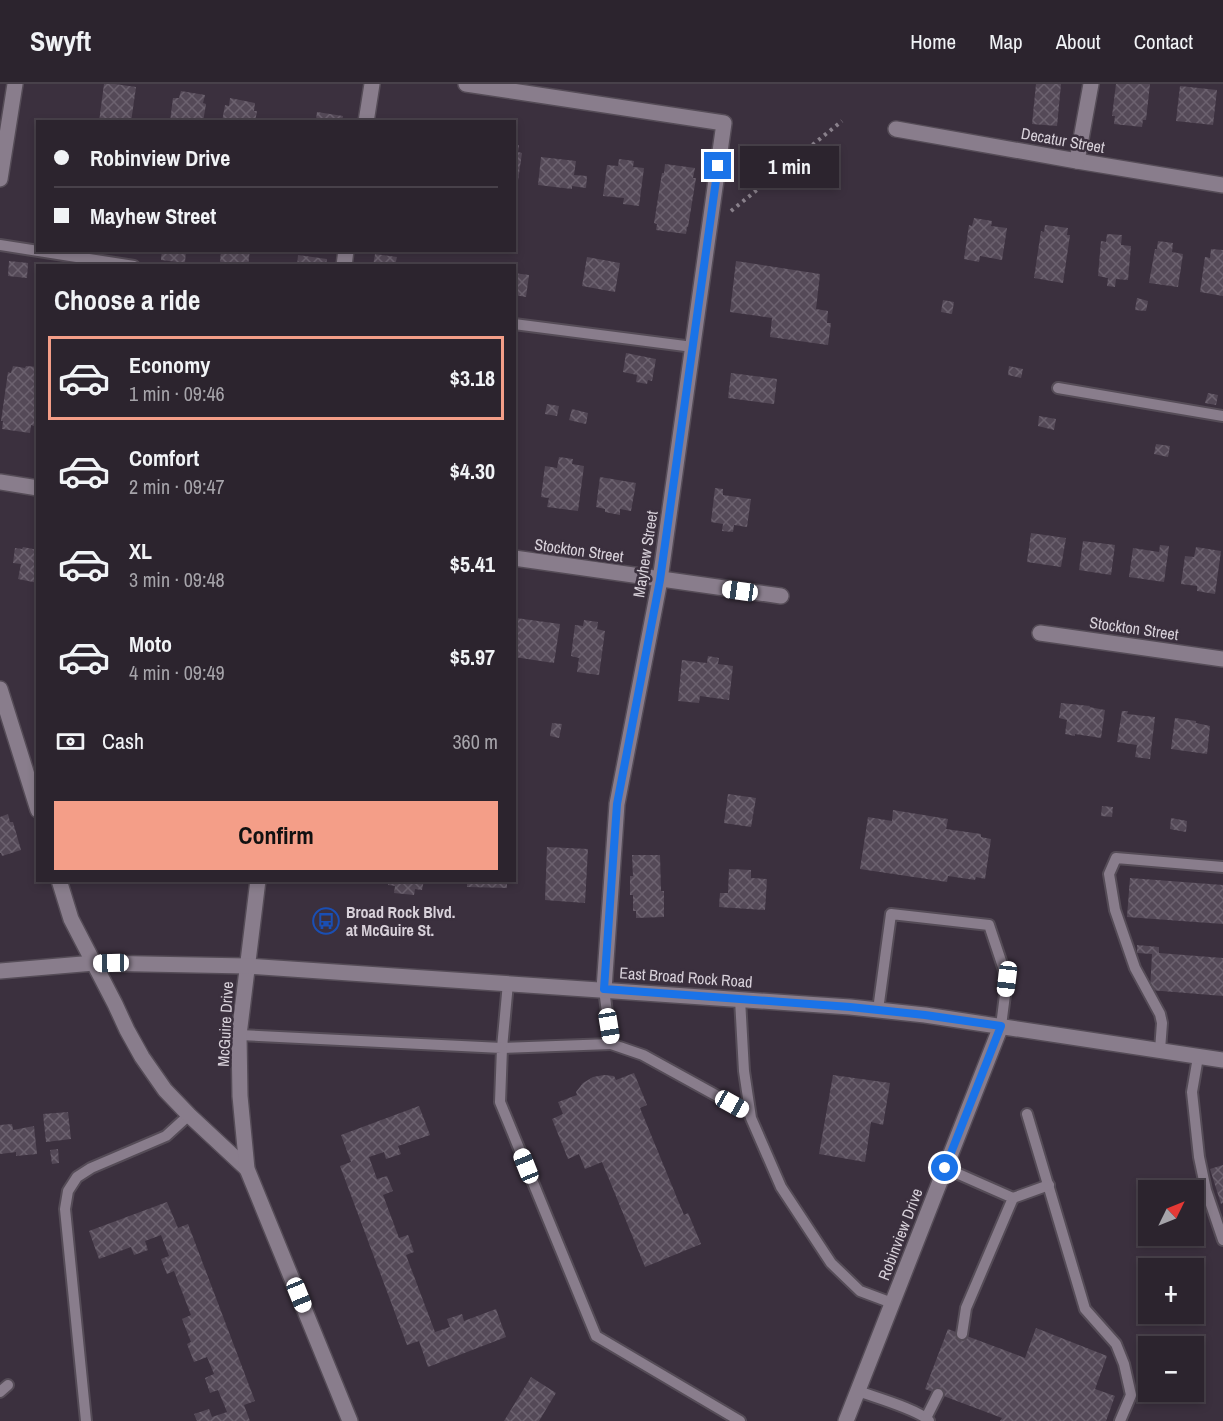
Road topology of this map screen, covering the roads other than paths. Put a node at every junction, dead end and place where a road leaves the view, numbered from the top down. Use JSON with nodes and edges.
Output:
{"nodes":[{"id":1,"x":15,"y":84,"type":"edge"},
{"id":2,"x":372,"y":84,"type":"edge"},
{"id":3,"x":466,"y":84,"type":"edge"},
{"id":4,"x":1091,"y":84,"type":"edge"},
{"id":5,"x":366,"y":120,"type":"edge"},
{"id":6,"x":896,"y":129,"type":"dead end"},
{"id":7,"x":1077,"y":161,"type":"junction"},
{"id":8,"x":0,"y":179,"type":"edge"},
{"id":9,"x":1223,"y":185,"type":"edge"},
{"id":10,"x":0,"y":245,"type":"edge"},
{"id":11,"x":36,"y":251,"type":"edge"},
{"id":12,"x":45,"y":252,"type":"edge"},
{"id":13,"x":121,"y":264,"type":"edge"},
{"id":14,"x":516,"y":324,"type":"edge"},
{"id":15,"x":693,"y":347,"type":"junction"},
{"id":16,"x":1058,"y":388,"type":"dead end"},
{"id":17,"x":1223,"y":416,"type":"edge"},
{"id":18,"x":0,"y":482,"type":"edge"},
{"id":19,"x":36,"y":488,"type":"edge"},
{"id":20,"x":516,"y":558,"type":"edge"},
{"id":21,"x":660,"y":580,"type":"junction"},
{"id":22,"x":781,"y":596,"type":"dead end"},
{"id":23,"x":1040,"y":633,"type":"dead end"},
{"id":24,"x":1223,"y":659,"type":"edge"},
{"id":25,"x":0,"y":689,"type":"edge"},
{"id":26,"x":4,"y":717,"type":"edge"},
{"id":27,"x":36,"y":805,"type":"edge"},
{"id":28,"x":1223,"y":867,"type":"edge"},
{"id":29,"x":60,"y":882,"type":"edge"},
{"id":30,"x":258,"y":882,"type":"edge"},
{"id":31,"x":94,"y":963,"type":"junction"},
{"id":32,"x":247,"y":966,"type":"junction"},
{"id":33,"x":0,"y":971,"type":"edge"},
{"id":34,"x":508,"y":983,"type":"junction"},
{"id":35,"x":604,"y":989,"type":"junction"},
{"id":36,"x":740,"y":999,"type":"junction"},
{"id":37,"x":878,"y":1010,"type":"junction"},
{"id":38,"x":1001,"y":1026,"type":"junction"},
{"id":39,"x":239,"y":1035,"type":"junction"},
{"id":40,"x":611,"y":1044,"type":"junction"},
{"id":41,"x":502,"y":1048,"type":"junction"},
{"id":42,"x":1160,"y":1050,"type":"junction"},
{"id":43,"x":1198,"y":1057,"type":"junction"},
{"id":44,"x":1223,"y":1060,"type":"edge"},
{"id":45,"x":750,"y":1114,"type":"junction"},
{"id":46,"x":1027,"y":1114,"type":"dead end"},
{"id":47,"x":189,"y":1115,"type":"junction"},
{"id":48,"x":945,"y":1168,"type":"junction"},
{"id":49,"x":247,"y":1169,"type":"junction"},
{"id":50,"x":1049,"y":1185,"type":"junction"},
{"id":51,"x":1013,"y":1198,"type":"junction"},
{"id":52,"x":1223,"y":1240,"type":"edge"},
{"id":53,"x":892,"y":1303,"type":"junction"},
{"id":54,"x":963,"y":1334,"type":"dead end"},
{"id":55,"x":858,"y":1391,"type":"junction"},
{"id":56,"x":938,"y":1394,"type":"dead end"},
{"id":57,"x":928,"y":1419,"type":"edge"},
{"id":58,"x":86,"y":1421,"type":"edge"},
{"id":59,"x":350,"y":1421,"type":"edge"},
{"id":60,"x":740,"y":1421,"type":"edge"},
{"id":61,"x":846,"y":1421,"type":"edge"},
{"id":62,"x":1120,"y":1421,"type":"edge"}],
"edges":[{"from":1,"to":8,"type":"street"},
{"from":2,"to":5,"type":"street"},
{"from":3,"to":15,"type":"street","name":"Mayhew Street"},
{"from":4,"to":7,"type":"street"},
{"from":6,"to":7,"type":"street","name":"Decatur Street"},
{"from":7,"to":9,"type":"street","name":"Decatur Street"},
{"from":10,"to":11,"type":"lane"},
{"from":12,"to":13,"type":"lane"},
{"from":14,"to":15,"type":"lane"},
{"from":15,"to":21,"type":"street","name":"Mayhew Street"},
{"from":16,"to":17,"type":"lane"},
{"from":18,"to":19,"type":"street"},
{"from":20,"to":21,"type":"street","name":"Stockton Street"},
{"from":21,"to":22,"type":"street","name":"Stockton Street"},
{"from":21,"to":35,"type":"street","name":"Mayhew Street"},
{"from":23,"to":24,"type":"street","name":"Stockton Street"},
{"from":25,"to":26,"type":"street"},
{"from":26,"to":27,"type":"street"},
{"from":28,"to":42,"type":"lane"},
{"from":29,"to":31,"type":"street","name":"McGuire Drive"},
{"from":30,"to":32,"type":"street","name":"McGuire Drive"},
{"from":31,"to":32,"type":"street","name":"East Broad Rock Road"},
{"from":31,"to":33,"type":"street","name":"East Broad Rock Road"},
{"from":31,"to":47,"type":"street","name":"McGuire Drive"},
{"from":32,"to":34,"type":"street","name":"East Broad Rock Road"},
{"from":32,"to":39,"type":"street","name":"McGuire Drive"},
{"from":34,"to":35,"type":"street","name":"East Broad Rock Road"},
{"from":34,"to":41,"type":"lane"},
{"from":35,"to":36,"type":"street","name":"East Broad Rock Road"},
{"from":35,"to":40,"type":"lane"},
{"from":36,"to":37,"type":"street","name":"East Broad Rock Road"},
{"from":36,"to":45,"type":"lane"},
{"from":37,"to":38,"type":"street","name":"East Broad Rock Road"},
{"from":37,"to":38,"type":"lane"},
{"from":38,"to":42,"type":"street","name":"East Broad Rock Road"},
{"from":38,"to":48,"type":"street","name":"Robinview Drive"},
{"from":39,"to":41,"type":"lane"},
{"from":39,"to":49,"type":"street","name":"McGuire Drive"},
{"from":40,"to":41,"type":"lane"},
{"from":40,"to":45,"type":"lane"},
{"from":41,"to":60,"type":"lane"},
{"from":42,"to":43,"type":"street","name":"East Broad Rock Road"},
{"from":43,"to":44,"type":"street","name":"East Broad Rock Road"},
{"from":43,"to":52,"type":"lane"},
{"from":45,"to":53,"type":"lane"},
{"from":46,"to":50,"type":"lane"},
{"from":47,"to":49,"type":"street","name":"McGuire Drive"},
{"from":47,"to":58,"type":"lane"},
{"from":48,"to":51,"type":"lane"},
{"from":48,"to":53,"type":"street","name":"Robinview Drive"},
{"from":49,"to":59,"type":"street","name":"McGuire Drive"},
{"from":50,"to":51,"type":"lane"},
{"from":50,"to":62,"type":"lane"},
{"from":51,"to":54,"type":"lane"},
{"from":53,"to":55,"type":"street","name":"Robinview Drive"},
{"from":55,"to":57,"type":"lane"},
{"from":55,"to":61,"type":"street","name":"Robinview Drive"},
{"from":56,"to":57,"type":"lane"}]}
